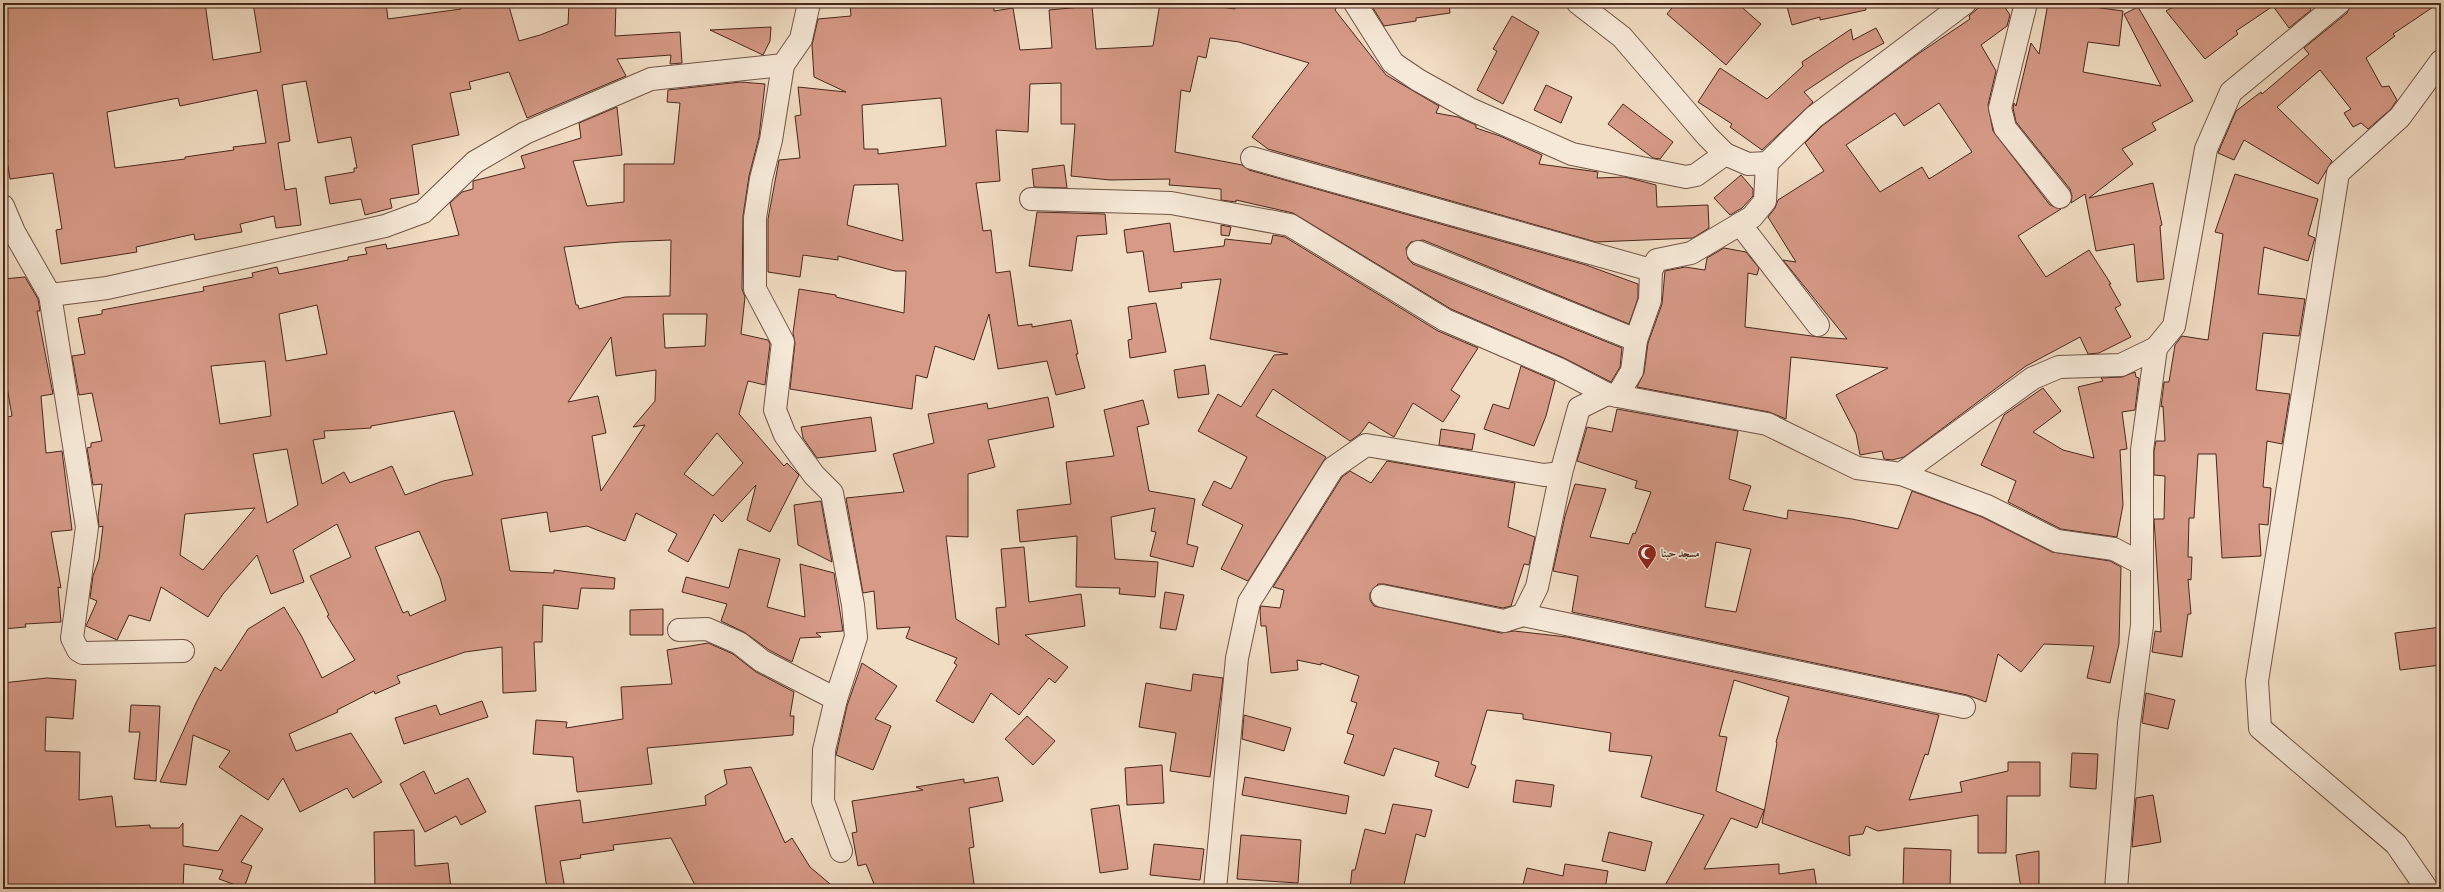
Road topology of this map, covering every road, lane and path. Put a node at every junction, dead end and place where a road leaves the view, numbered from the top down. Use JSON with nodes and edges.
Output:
{"nodes":[{"id":1,"x":810,"y":3,"type":"edge"},
{"id":2,"x":1355,"y":3,"type":"edge"},
{"id":3,"x":1578,"y":3,"type":"edge"},
{"id":4,"x":1965,"y":3,"type":"edge"},
{"id":5,"x":2026,"y":3,"type":"edge"},
{"id":6,"x":2339,"y":3,"type":"edge"},
{"id":7,"x":2441,"y":61,"type":"edge"},
{"id":8,"x":783,"y":65,"type":"junction"},
{"id":9,"x":1725,"y":154,"type":"junction"},
{"id":10,"x":1252,"y":158,"type":"dead end"},
{"id":11,"x":1767,"y":163,"type":"junction"},
{"id":12,"x":2060,"y":197,"type":"dead end"},
{"id":13,"x":1031,"y":199,"type":"dead end"},
{"id":14,"x":3,"y":206,"type":"edge"},
{"id":15,"x":1740,"y":224,"type":"junction"},
{"id":16,"x":1418,"y":252,"type":"dead end"},
{"id":17,"x":1651,"y":270,"type":"junction"},
{"id":18,"x":50,"y":295,"type":"junction"},
{"id":19,"x":1818,"y":325,"type":"dead end"},
{"id":20,"x":1636,"y":340,"type":"junction"},
{"id":21,"x":2156,"y":348,"type":"junction"},
{"id":22,"x":1612,"y":395,"type":"junction"},
{"id":23,"x":1561,"y":473,"type":"junction"},
{"id":24,"x":1901,"y":474,"type":"junction"},
{"id":25,"x":2142,"y":564,"type":"junction"},
{"id":26,"x":1382,"y":596,"type":"dead end"},
{"id":27,"x":1523,"y":615,"type":"junction"},
{"id":28,"x":679,"y":630,"type":"dead end"},
{"id":29,"x":183,"y":651,"type":"dead end"},
{"id":30,"x":836,"y":699,"type":"junction"},
{"id":31,"x":1964,"y":707,"type":"dead end"},
{"id":32,"x":841,"y":851,"type":"dead end"},
{"id":33,"x":1215,"y":889,"type":"edge"},
{"id":34,"x":2116,"y":889,"type":"edge"},
{"id":35,"x":2427,"y":889,"type":"edge"}],
"edges":[{"from":1,"to":8,"type":"street"},
{"from":2,"to":9,"type":"street"},
{"from":3,"to":9,"type":"street"},
{"from":4,"to":11,"type":"street"},
{"from":5,"to":12,"type":"street"},
{"from":6,"to":21,"type":"street"},
{"from":7,"to":35,"type":"street"},
{"from":8,"to":18,"type":"street"},
{"from":8,"to":30,"type":"street"},
{"from":9,"to":11,"type":"street"},
{"from":10,"to":17,"type":"street"},
{"from":11,"to":15,"type":"street"},
{"from":13,"to":22,"type":"street"},
{"from":14,"to":18,"type":"street"},
{"from":15,"to":17,"type":"street"},
{"from":15,"to":19,"type":"street"},
{"from":16,"to":20,"type":"street"},
{"from":17,"to":20,"type":"street"},
{"from":18,"to":29,"type":"street"},
{"from":20,"to":22,"type":"street"},
{"from":21,"to":24,"type":"street"},
{"from":21,"to":25,"type":"street"},
{"from":22,"to":23,"type":"street"},
{"from":22,"to":24,"type":"street"},
{"from":23,"to":27,"type":"street"},
{"from":23,"to":33,"type":"street"},
{"from":24,"to":25,"type":"street"},
{"from":25,"to":34,"type":"street"},
{"from":26,"to":27,"type":"street"},
{"from":27,"to":31,"type":"street"},
{"from":28,"to":30,"type":"street"},
{"from":30,"to":32,"type":"street"}]}
